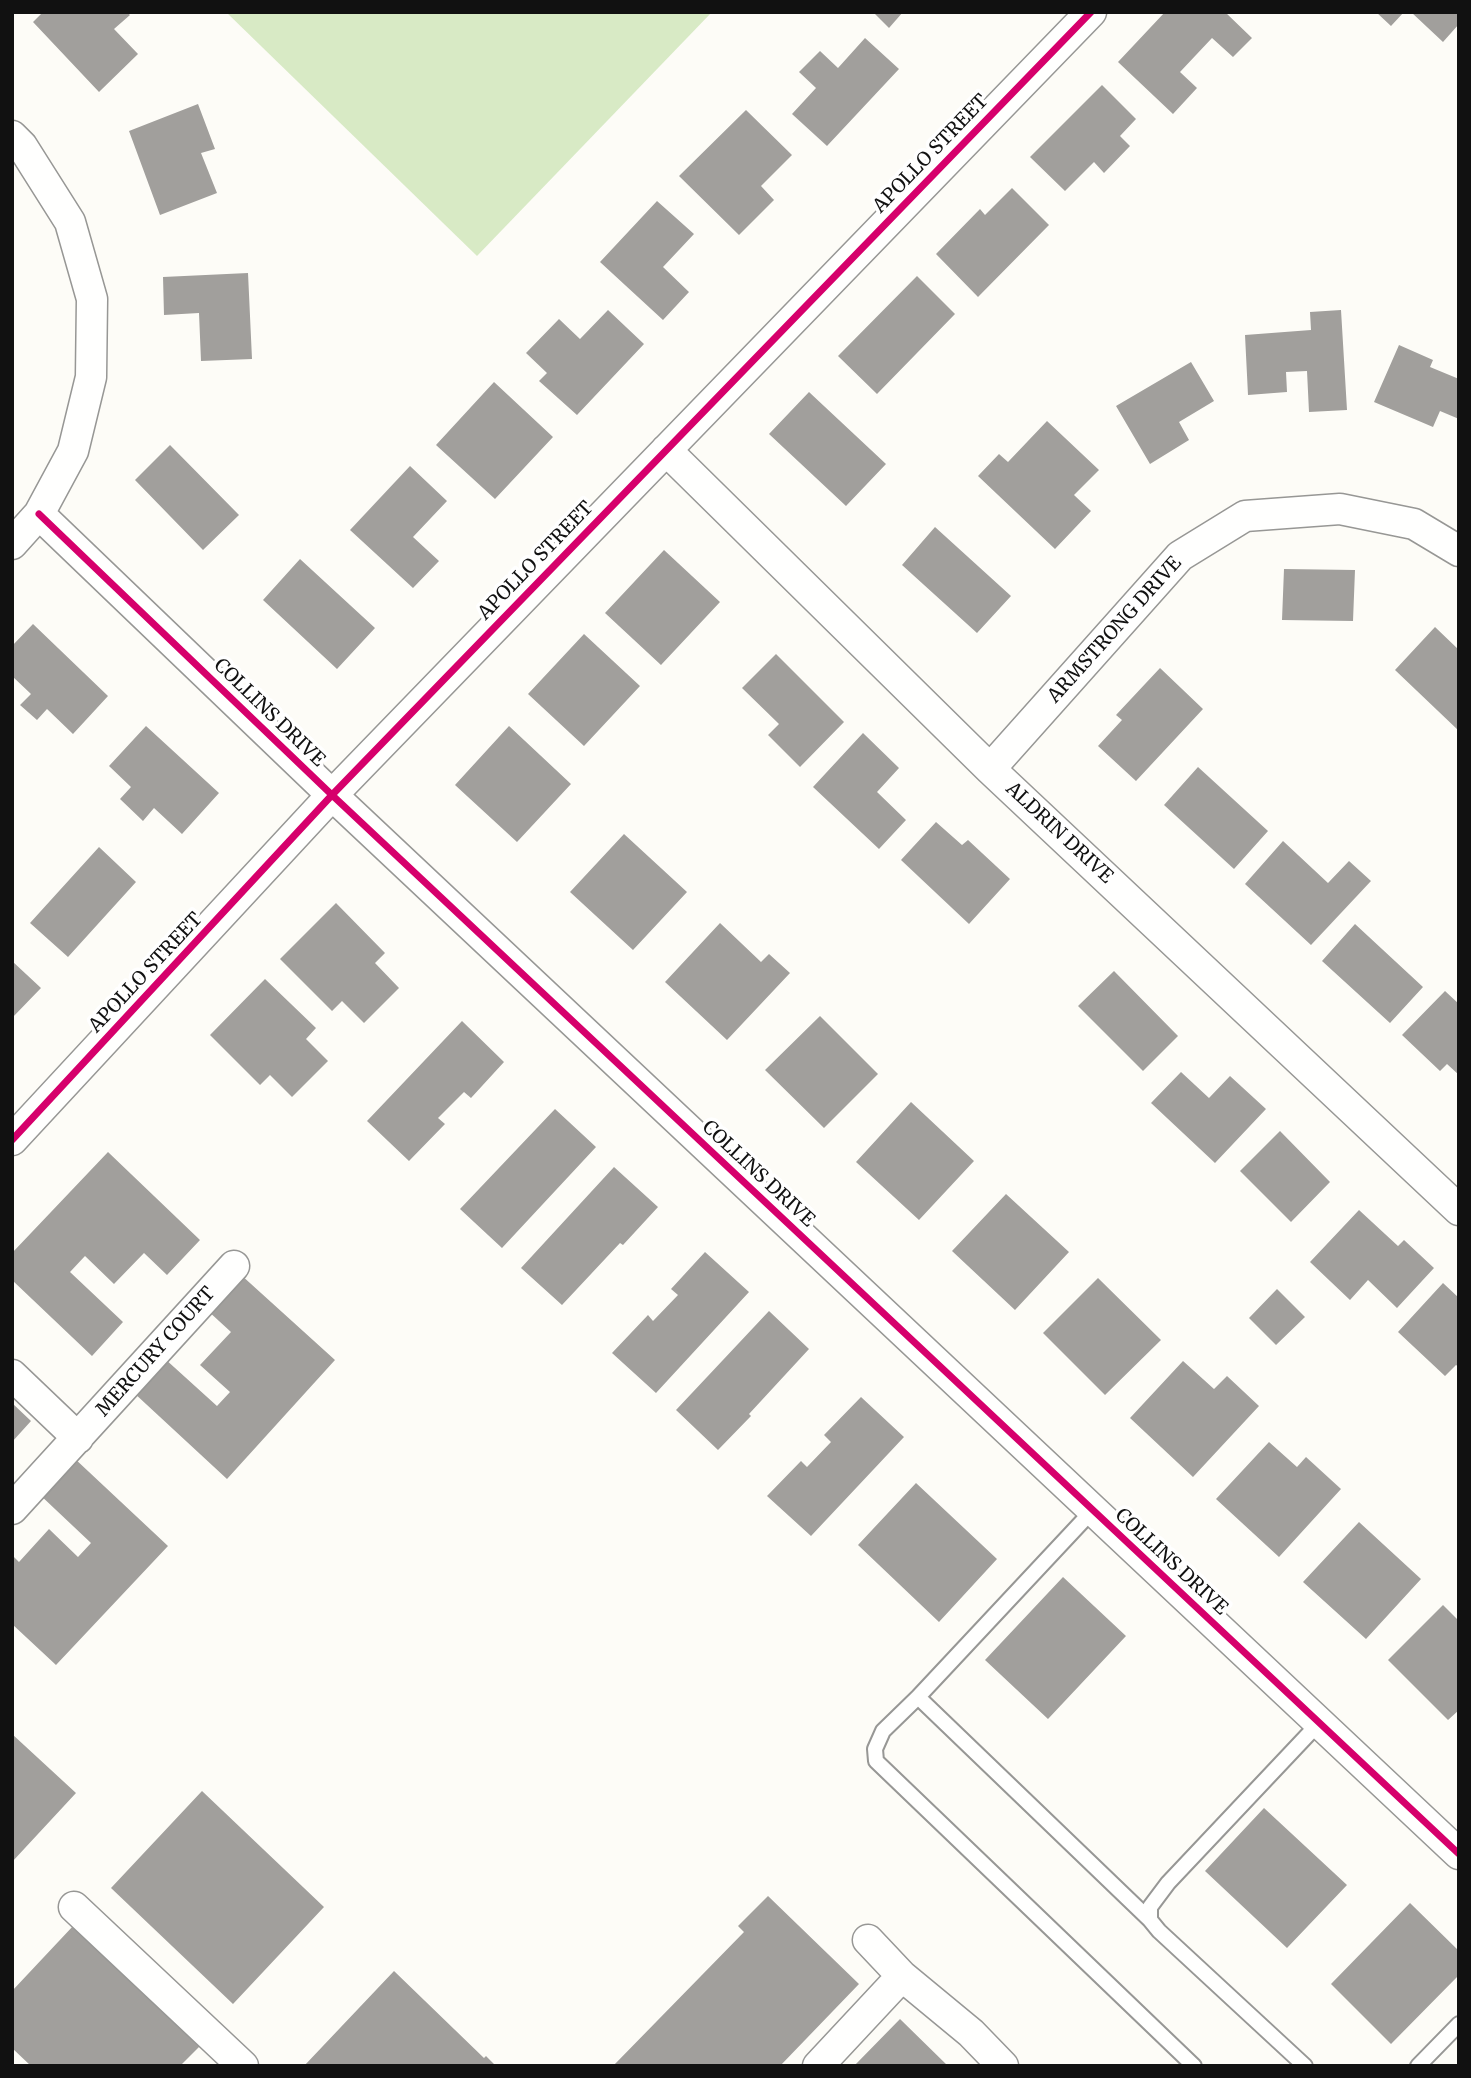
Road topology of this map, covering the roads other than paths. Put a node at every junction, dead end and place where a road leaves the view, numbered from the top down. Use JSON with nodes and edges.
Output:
{"nodes":[{"id":1,"x":1091,"y":12,"type":"edge"},
{"id":2,"x":12,"y":136,"type":"edge"},
{"id":3,"x":666,"y":450,"type":"junction"},
{"id":4,"x":38,"y":514,"type":"junction"},
{"id":5,"x":12,"y":544,"type":"edge"},
{"id":6,"x":1459,"y":551,"type":"edge"},
{"id":7,"x":990,"y":769,"type":"junction"},
{"id":8,"x":332,"y":795,"type":"junction"},
{"id":9,"x":12,"y":1140,"type":"edge"},
{"id":10,"x":1459,"y":1210,"type":"edge"},
{"id":11,"x":234,"y":1266,"type":"dead end"},
{"id":12,"x":12,"y":1375,"type":"edge"},
{"id":13,"x":78,"y":1438,"type":"junction"},
{"id":14,"x":12,"y":1509,"type":"edge"},
{"id":15,"x":1093,"y":1510,"type":"junction"},
{"id":16,"x":918,"y":1697,"type":"junction"},
{"id":17,"x":1319,"y":1723,"type":"junction"},
{"id":18,"x":1459,"y":1854,"type":"edge"},
{"id":19,"x":74,"y":1908,"type":"dead end"},
{"id":20,"x":1150,"y":1920,"type":"junction"},
{"id":21,"x":868,"y":1940,"type":"dead end"},
{"id":22,"x":902,"y":1976,"type":"junction"},
{"id":23,"x":1459,"y":2024,"type":"edge"},
{"id":24,"x":243,"y":2066,"type":"edge"},
{"id":25,"x":818,"y":2066,"type":"edge"},
{"id":26,"x":1003,"y":2066,"type":"edge"},
{"id":27,"x":1194,"y":2066,"type":"edge"},
{"id":28,"x":1305,"y":2066,"type":"edge"},
{"id":29,"x":1419,"y":2066,"type":"edge"}],
"edges":[{"from":1,"to":3,"type":"street","name":"APOLLO STREET"},
{"from":2,"to":4,"type":"street"},
{"from":3,"to":7,"type":"street","name":"ALDRIN DRIVE"},
{"from":3,"to":8,"type":"street","name":"APOLLO STREET"},
{"from":4,"to":5,"type":"street"},
{"from":4,"to":8,"type":"street","name":"COLLINS DRIVE"},
{"from":6,"to":7,"type":"street","name":"ARMSTRONG DRIVE"},
{"from":7,"to":10,"type":"street","name":"ALDRIN DRIVE"},
{"from":8,"to":9,"type":"street","name":"APOLLO STREET"},
{"from":8,"to":15,"type":"street","name":"COLLINS DRIVE"},
{"from":11,"to":13,"type":"street","name":"MERCURY COURT"},
{"from":12,"to":13,"type":"street"},
{"from":13,"to":14,"type":"street","name":"MERCURY COURT"},
{"from":15,"to":16,"type":"lane"},
{"from":15,"to":17,"type":"street","name":"COLLINS DRIVE"},
{"from":16,"to":20,"type":"lane"},
{"from":16,"to":27,"type":"lane"},
{"from":17,"to":18,"type":"street","name":"COLLINS DRIVE"},
{"from":17,"to":20,"type":"lane"},
{"from":19,"to":24,"type":"street"},
{"from":20,"to":28,"type":"lane"},
{"from":21,"to":22,"type":"street"},
{"from":22,"to":25,"type":"street"},
{"from":22,"to":26,"type":"street"},
{"from":23,"to":29,"type":"lane"}]}
